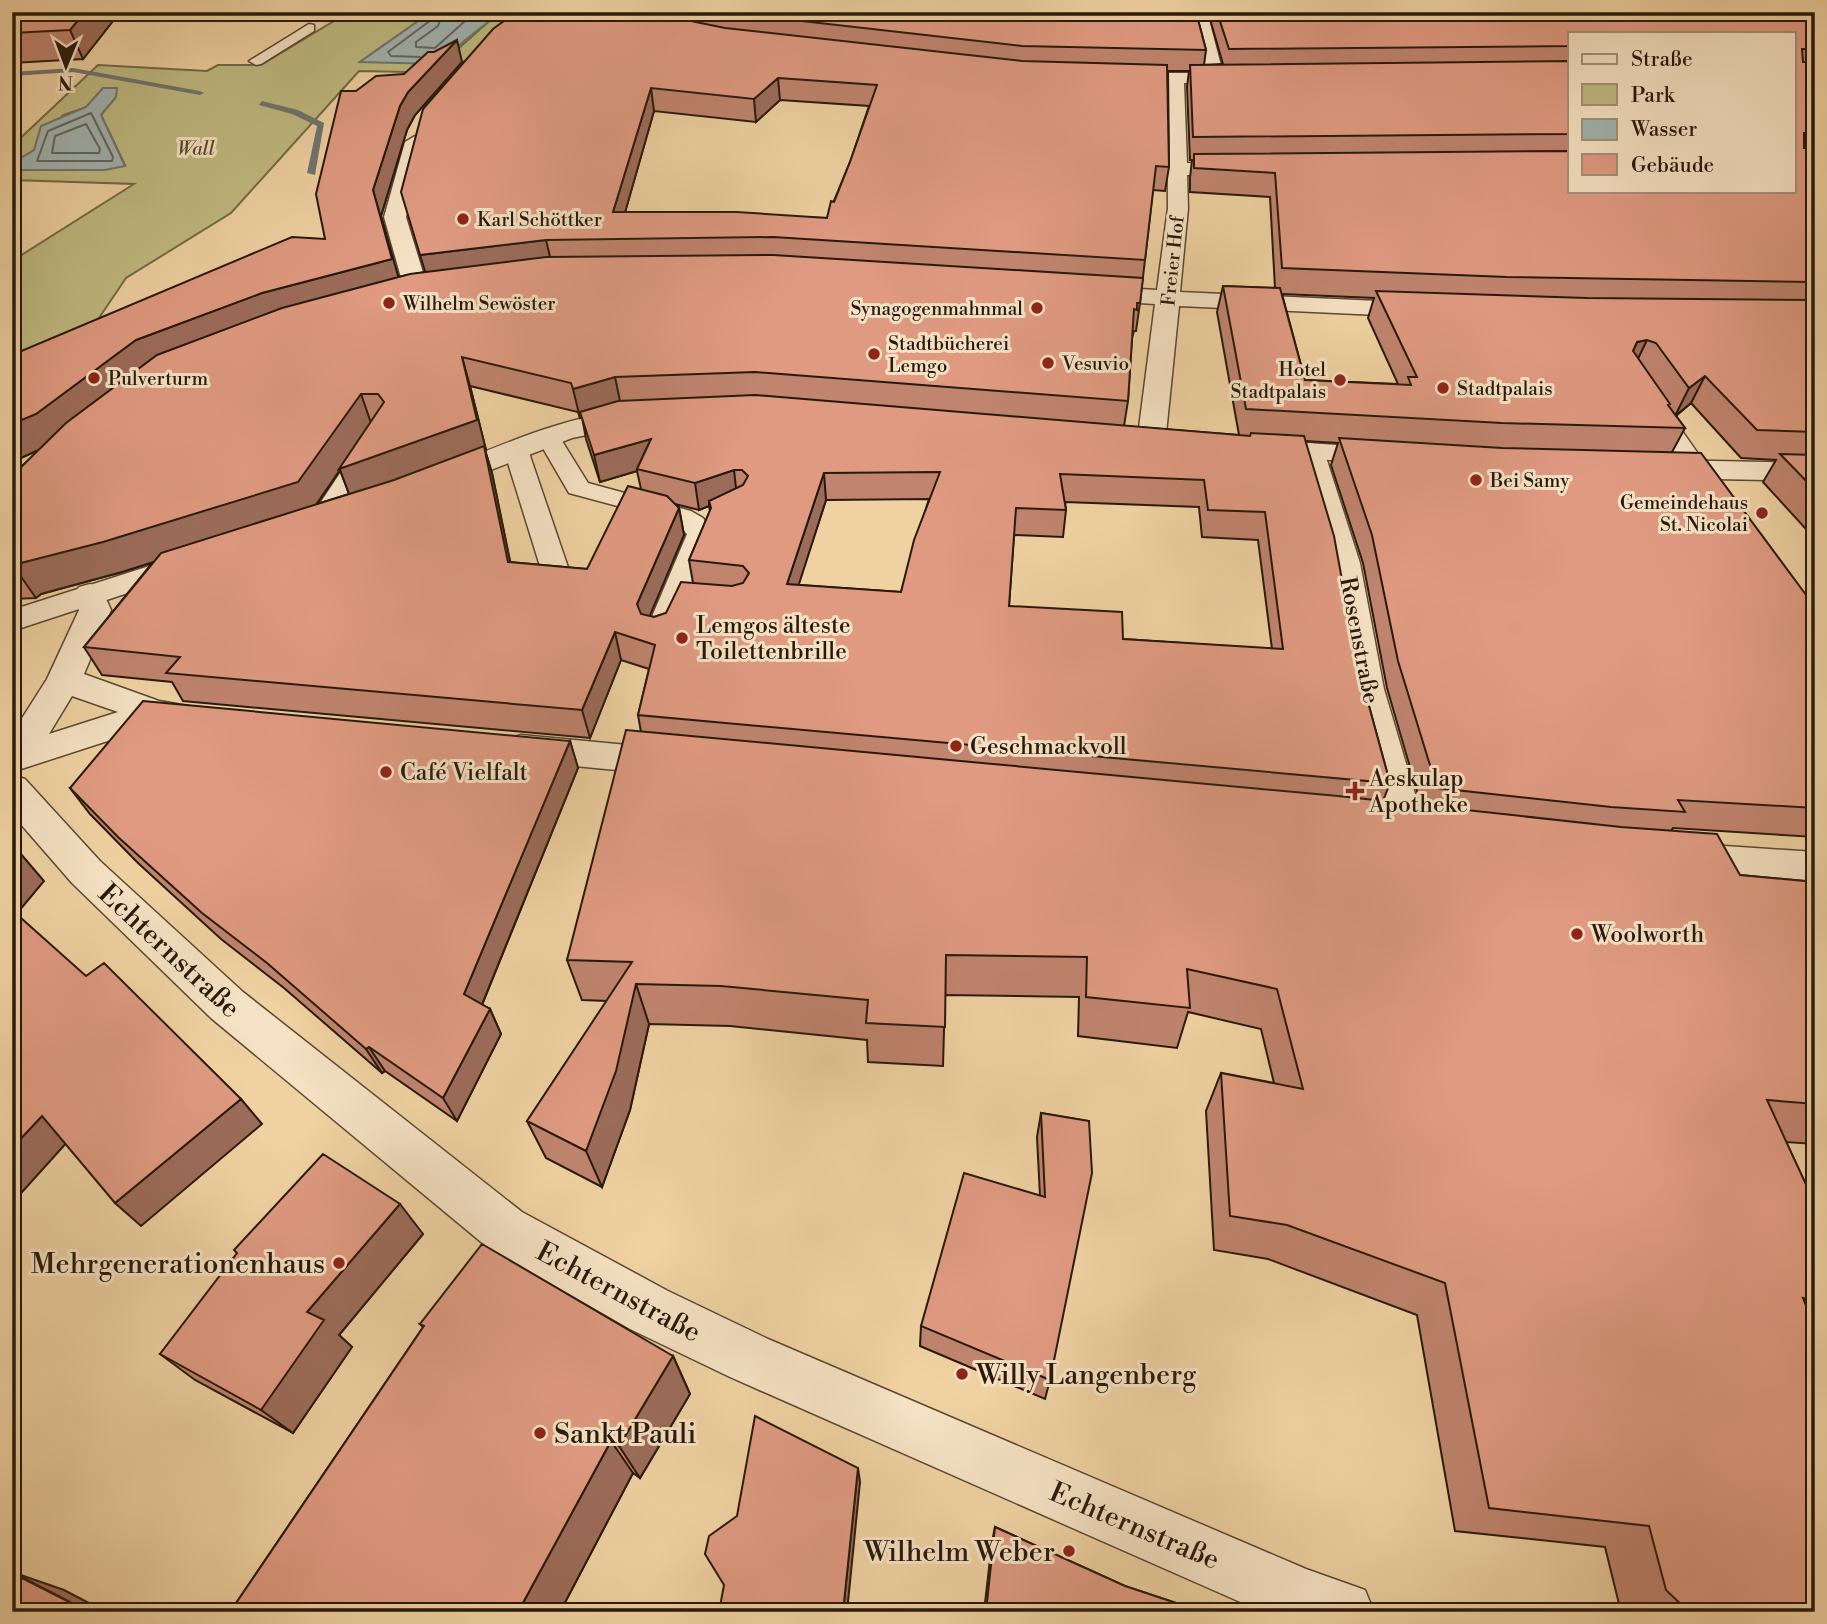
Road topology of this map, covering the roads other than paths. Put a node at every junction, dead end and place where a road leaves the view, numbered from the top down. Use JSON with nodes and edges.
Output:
{"nodes":[{"id":1,"x":1199,"y":12,"type":"edge"},
{"id":2,"x":309,"y":28,"type":"dead end"},
{"id":3,"x":256,"y":61,"type":"dead end"},
{"id":4,"x":1101,"y":78,"type":"edge"},
{"id":5,"x":1216,"y":78,"type":"junction"},
{"id":6,"x":1175,"y":79,"type":"junction"},
{"id":7,"x":1255,"y":79,"type":"edge"},
{"id":8,"x":424,"y":121,"type":"edge"},
{"id":9,"x":1176,"y":169,"type":"junction"},
{"id":10,"x":1270,"y":170,"type":"edge"},
{"id":11,"x":444,"y":288,"type":"edge"},
{"id":12,"x":417,"y":292,"type":"junction"},
{"id":13,"x":1064,"y":292,"type":"edge"},
{"id":14,"x":1168,"y":298,"type":"junction"},
{"id":15,"x":390,"y":299,"type":"edge"},
{"id":16,"x":1450,"y":311,"type":"edge"},
{"id":17,"x":1641,"y":388,"type":"edge"},
{"id":18,"x":662,"y":416,"type":"edge"},
{"id":19,"x":380,"y":431,"type":"edge"},
{"id":20,"x":549,"y":438,"type":"junction"},
{"id":21,"x":1151,"y":443,"type":"edge"},
{"id":22,"x":1231,"y":447,"type":"edge"},
{"id":23,"x":516,"y":450,"type":"junction"},
{"id":24,"x":1310,"y":451,"type":"junction"},
{"id":25,"x":1408,"y":457,"type":"edge"},
{"id":26,"x":1642,"y":468,"type":"edge"},
{"id":27,"x":1698,"y":470,"type":"junction"},
{"id":28,"x":1815,"y":472,"type":"edge"},
{"id":29,"x":418,"y":488,"type":"edge"},
{"id":30,"x":357,"y":509,"type":"edge"},
{"id":31,"x":309,"y":524,"type":"joint"},
{"id":32,"x":221,"y":552,"type":"edge"},
{"id":33,"x":558,"y":579,"type":"edge"},
{"id":34,"x":105,"y":589,"type":"junction"},
{"id":35,"x":16,"y":623,"type":"edge"},
{"id":36,"x":659,"y":633,"type":"edge"},
{"id":37,"x":64,"y":681,"type":"junction"},
{"id":38,"x":156,"y":713,"type":"junction"},
{"id":39,"x":212,"y":718,"type":"edge"},
{"id":40,"x":488,"y":745,"type":"edge"},
{"id":41,"x":710,"y":765,"type":"edge"},
{"id":42,"x":13,"y":769,"type":"edge"},
{"id":43,"x":1446,"y":835,"type":"edge"},
{"id":44,"x":1641,"y":855,"type":"edge"},
{"id":45,"x":1815,"y":867,"type":"edge"},
{"id":46,"x":1343,"y":1612,"type":"edge"}],
"edges":[{"from":1,"to":5,"type":"street"},
{"from":2,"to":3,"type":"lane"},
{"from":4,"to":6,"type":"street"},
{"from":5,"to":6,"type":"street"},
{"from":5,"to":7,"type":"street"},
{"from":6,"to":9,"type":"street","name":"Freier Hof"},
{"from":8,"to":12,"type":"street"},
{"from":9,"to":10,"type":"street"},
{"from":9,"to":14,"type":"street","name":"Freier Hof"},
{"from":11,"to":12,"type":"street"},
{"from":12,"to":15,"type":"street"},
{"from":13,"to":14,"type":"street"},
{"from":14,"to":16,"type":"street"},
{"from":14,"to":21,"type":"street","name":"Freier Hof"},
{"from":17,"to":27,"type":"lane"},
{"from":18,"to":20,"type":"street"},
{"from":19,"to":31,"type":"lane"},
{"from":20,"to":23,"type":"street"},
{"from":20,"to":36,"type":"lane"},
{"from":22,"to":24,"type":"street"},
{"from":23,"to":29,"type":"street"},
{"from":23,"to":33,"type":"lane"},
{"from":24,"to":25,"type":"street"},
{"from":24,"to":43,"type":"street","name":"Rosenstraße"},
{"from":26,"to":27,"type":"street"},
{"from":27,"to":28,"type":"street"},
{"from":30,"to":31,"type":"street"},
{"from":32,"to":34,"type":"street"},
{"from":34,"to":35,"type":"street"},
{"from":34,"to":37,"type":"street"},
{"from":37,"to":38,"type":"street"},
{"from":37,"to":42,"type":"street"},
{"from":38,"to":39,"type":"street"},
{"from":38,"to":42,"type":"street"},
{"from":40,"to":41,"type":"street"},
{"from":42,"to":46,"type":"street","name":"Echternstraße"},
{"from":44,"to":45,"type":"street"}]}
